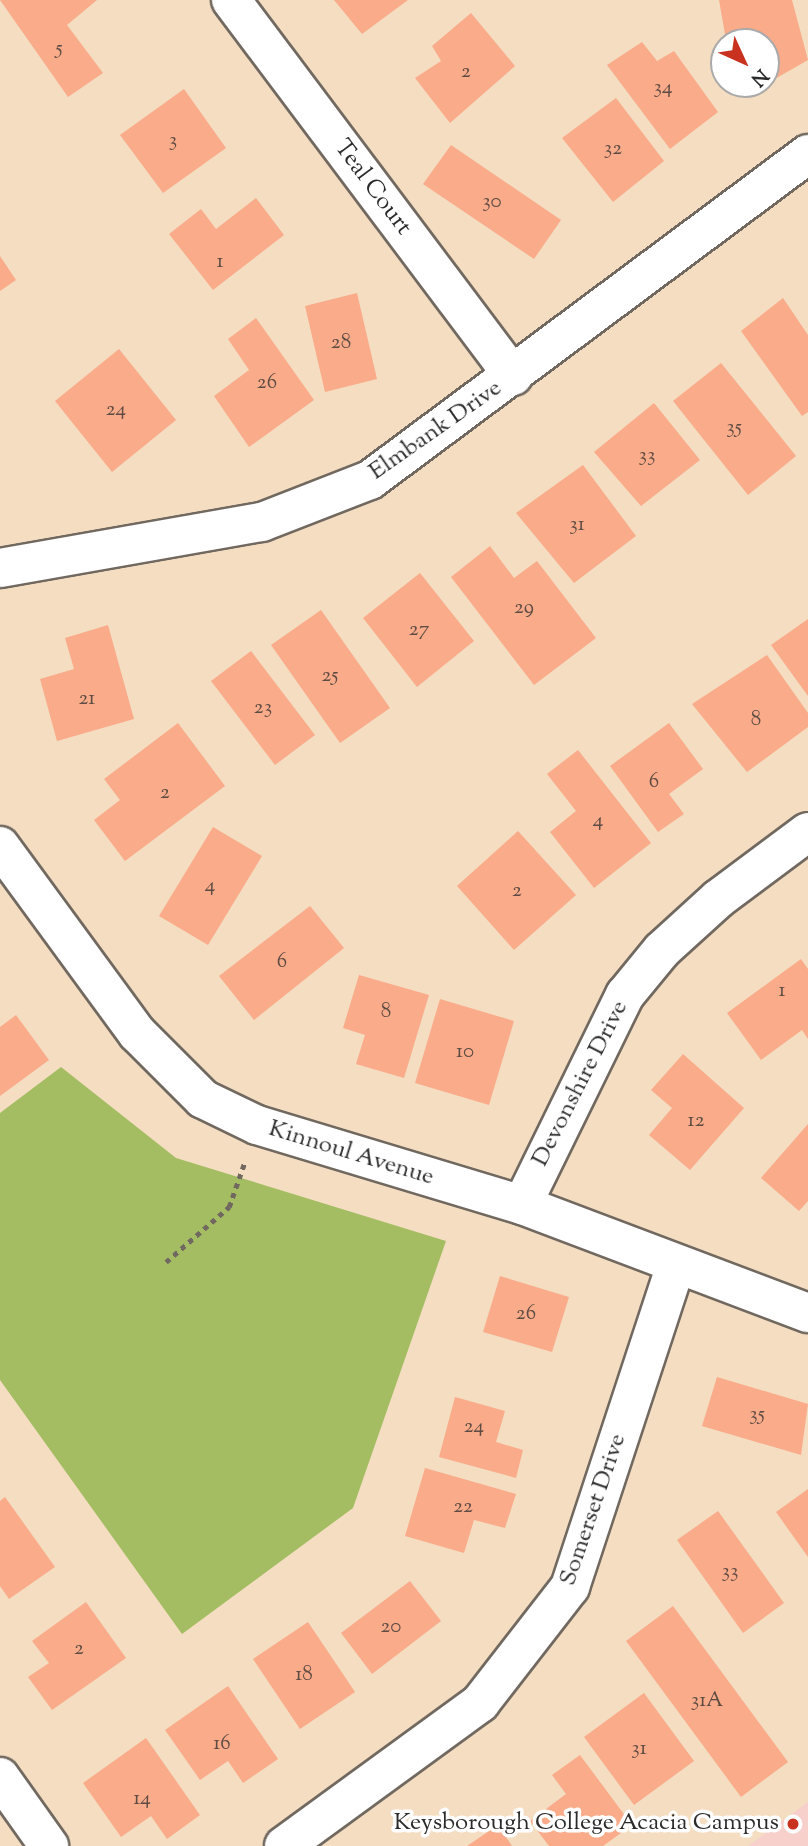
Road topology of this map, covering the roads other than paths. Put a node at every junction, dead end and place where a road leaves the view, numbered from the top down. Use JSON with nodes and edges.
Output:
{"nodes":[{"id":1,"x":231,"y":0,"type":"edge"},
{"id":2,"x":808,"y":155,"type":"edge"},
{"id":3,"x":513,"y":376,"type":"junction"},
{"id":4,"x":0,"y":568,"type":"edge"},
{"id":5,"x":808,"y":832,"type":"edge"},
{"id":6,"x":0,"y":846,"type":"edge"},
{"id":7,"x":522,"y":1205,"type":"junction"},
{"id":8,"x":676,"y":1264,"type":"junction"},
{"id":9,"x":808,"y":1313,"type":"edge"},
{"id":10,"x":0,"y":1777,"type":"edge"},
{"id":11,"x":50,"y":1846,"type":"edge"},
{"id":12,"x":284,"y":1846,"type":"edge"}],
"edges":[{"from":1,"to":3,"type":"street","name":"Teal Court"},
{"from":2,"to":3,"type":"street","name":"Elmbank Drive"},
{"from":3,"to":4,"type":"street","name":"Elmbank Drive"},
{"from":5,"to":7,"type":"street","name":"Devonshire Drive"},
{"from":6,"to":7,"type":"street","name":"Kinnoul Avenue"},
{"from":7,"to":8,"type":"street","name":"Kinnoul Avenue"},
{"from":8,"to":9,"type":"street","name":"Kinnoul Avenue"},
{"from":8,"to":12,"type":"street","name":"Somerset Drive"},
{"from":10,"to":11,"type":"street"}]}
